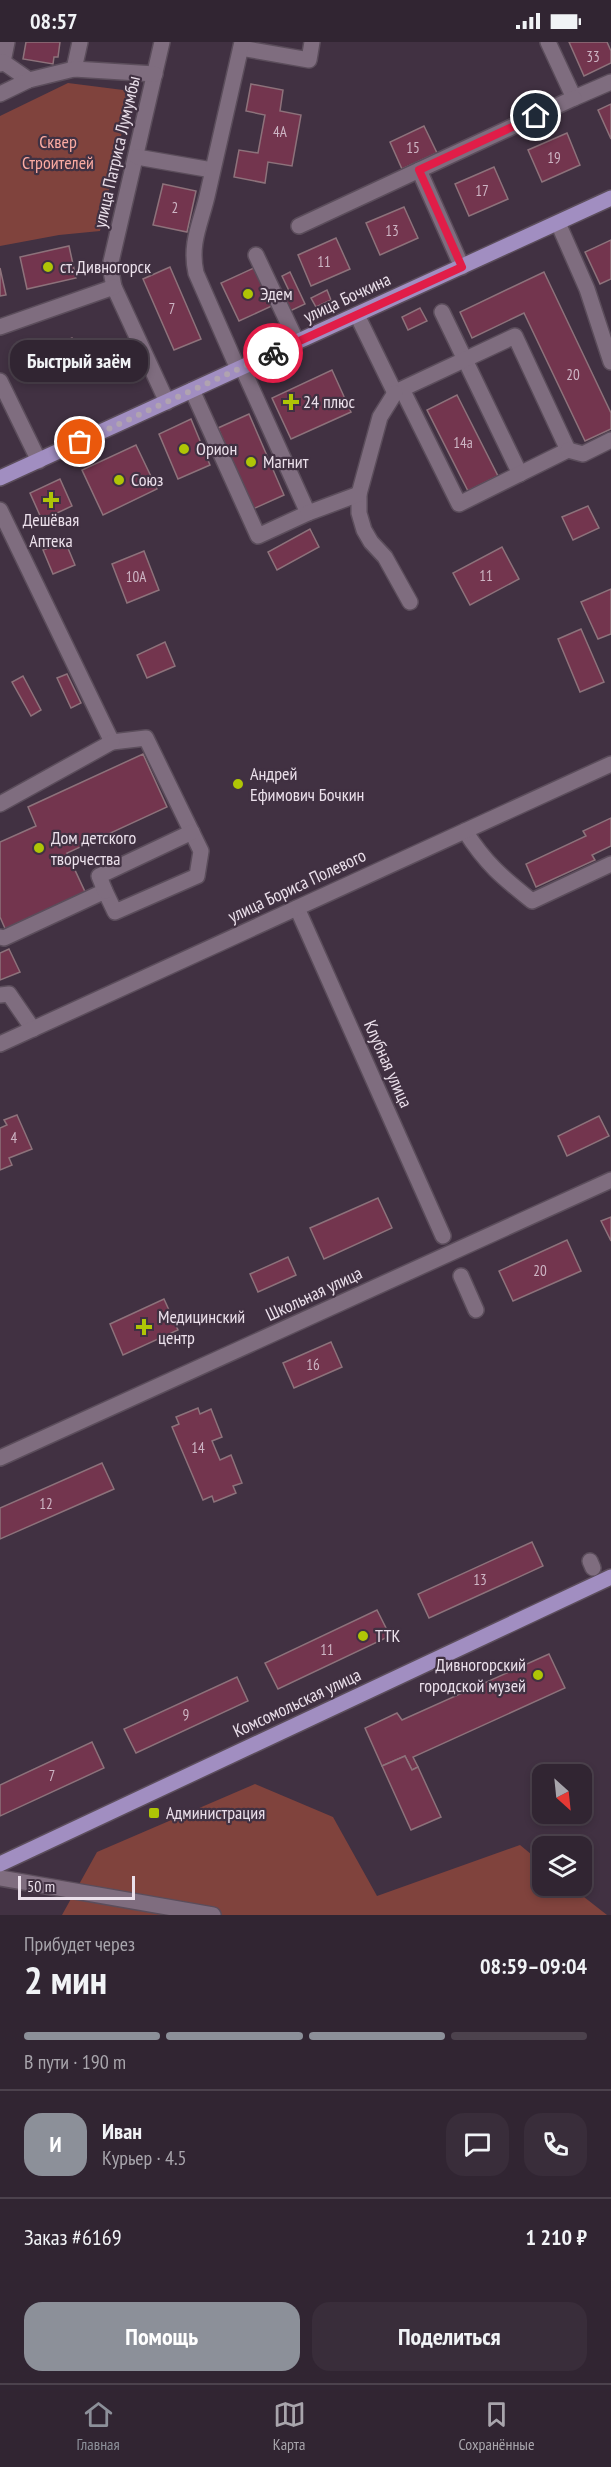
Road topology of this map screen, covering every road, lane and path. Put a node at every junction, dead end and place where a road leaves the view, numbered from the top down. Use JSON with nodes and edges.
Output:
{"nodes":[{"id":1,"x":7,"y":42,"type":"edge"},
{"id":2,"x":80,"y":42,"type":"edge"},
{"id":3,"x":162,"y":42,"type":"edge"},
{"id":4,"x":312,"y":42,"type":"edge"},
{"id":5,"x":548,"y":42,"type":"edge"},
{"id":6,"x":242,"y":45,"type":"edge"},
{"id":7,"x":1,"y":63,"type":"edge"},
{"id":8,"x":74,"y":69,"type":"junction"},
{"id":9,"x":154,"y":74,"type":"junction"},
{"id":10,"x":29,"y":80,"type":"junction"},
{"id":11,"x":611,"y":82,"type":"edge"},
{"id":12,"x":0,"y":94,"type":"edge"},
{"id":13,"x":574,"y":98,"type":"junction"},
{"id":14,"x":136,"y":157,"type":"junction"},
{"id":15,"x":212,"y":170,"type":"junction"},
{"id":16,"x":419,"y":170,"type":"junction"},
{"id":17,"x":611,"y":198,"type":"edge"},
{"id":18,"x":558,"y":223,"type":"junction"},
{"id":19,"x":299,"y":226,"type":"dead end"},
{"id":20,"x":256,"y":255,"type":"dead end"},
{"id":21,"x":462,"y":267,"type":"junction"},
{"id":22,"x":114,"y":287,"type":"junction"},
{"id":23,"x":442,"y":312,"type":"dead end"},
{"id":24,"x":357,"y":315,"type":"junction"},
{"id":25,"x":0,"y":327,"type":"edge"},
{"id":26,"x":297,"y":342,"type":"junction"},
{"id":27,"x":465,"y":359,"type":"junction"},
{"id":28,"x":611,"y":362,"type":"edge"},
{"id":29,"x":240,"y":368,"type":"junction"},
{"id":30,"x":0,"y":381,"type":"edge"},
{"id":31,"x":192,"y":390,"type":"junction"},
{"id":32,"x":399,"y":391,"type":"junction"},
{"id":33,"x":167,"y":402,"type":"junction"},
{"id":34,"x":611,"y":440,"type":"edge"},
{"id":35,"x":568,"y":450,"type":"junction"},
{"id":36,"x":39,"y":460,"type":"junction"},
{"id":37,"x":520,"y":474,"type":"junction"},
{"id":38,"x":0,"y":478,"type":"edge"},
{"id":39,"x":359,"y":494,"type":"junction"},
{"id":40,"x":0,"y":510,"type":"edge"},
{"id":41,"x":308,"y":513,"type":"junction"},
{"id":42,"x":410,"y":602,"type":"dead end"},
{"id":43,"x":112,"y":742,"type":"junction"},
{"id":44,"x":611,"y":764,"type":"edge"},
{"id":45,"x":0,"y":804,"type":"edge"},
{"id":46,"x":465,"y":831,"type":"junction"},
{"id":47,"x":192,"y":832,"type":"junction"},
{"id":48,"x":611,"y":864,"type":"edge"},
{"id":49,"x":105,"y":891,"type":"junction"},
{"id":50,"x":297,"y":908,"type":"junction"},
{"id":51,"x":0,"y":938,"type":"edge"},
{"id":52,"x":0,"y":995,"type":"edge"},
{"id":53,"x":33,"y":1029,"type":"junction"},
{"id":54,"x":0,"y":1044,"type":"edge"},
{"id":55,"x":611,"y":1180,"type":"edge"},
{"id":56,"x":443,"y":1236,"type":"dead end"},
{"id":57,"x":461,"y":1276,"type":"dead end"},
{"id":58,"x":476,"y":1310,"type":"dead end"},
{"id":59,"x":0,"y":1458,"type":"edge"},
{"id":60,"x":611,"y":1577,"type":"edge"},
{"id":61,"x":0,"y":1864,"type":"edge"},
{"id":62,"x":0,"y":1878,"type":"edge"},
{"id":63,"x":213,"y":1915,"type":"edge"}],
"edges":[{"from":1,"to":7,"type":"street"},
{"from":2,"to":8,"type":"street"},
{"from":3,"to":9,"type":"street","name":"улица Патриса Лумумбы"},
{"from":4,"to":6,"type":"street"},
{"from":5,"to":13,"type":"street"},
{"from":6,"to":15,"type":"street"},
{"from":7,"to":10,"type":"street"},
{"from":8,"to":9,"type":"street"},
{"from":8,"to":10,"type":"street"},
{"from":9,"to":14,"type":"street","name":"улица Патриса Лумумбы"},
{"from":10,"to":12,"type":"street"},
{"from":11,"to":13,"type":"street"},
{"from":13,"to":16,"type":"street"},
{"from":14,"to":15,"type":"street"},
{"from":14,"to":22,"type":"street","name":"улица Патриса Лумумбы"},
{"from":15,"to":29,"type":"street"},
{"from":16,"to":19,"type":"street"},
{"from":16,"to":21,"type":"street"},
{"from":17,"to":18,"type":"main road","name":"улица Бочкина"},
{"from":18,"to":21,"type":"main road","name":"улица Бочкина"},
{"from":18,"to":28,"type":"street"},
{"from":20,"to":26,"type":"street"},
{"from":21,"to":24,"type":"main road","name":"улица Бочкина"},
{"from":22,"to":25,"type":"street"},
{"from":22,"to":33,"type":"street","name":"улица Патриса Лумумбы"},
{"from":23,"to":27,"type":"street"},
{"from":24,"to":26,"type":"main road","name":"улица Бочкина"},
{"from":24,"to":32,"type":"street"},
{"from":26,"to":29,"type":"main road","name":"улица Бочкина"},
{"from":27,"to":32,"type":"street"},
{"from":27,"to":35,"type":"street"},
{"from":27,"to":37,"type":"street"},
{"from":29,"to":31,"type":"main road","name":"улица Бочкина"},
{"from":29,"to":41,"type":"street"},
{"from":30,"to":36,"type":"street"},
{"from":31,"to":33,"type":"main road","name":"улица Бочкина"},
{"from":31,"to":41,"type":"street"},
{"from":32,"to":37,"type":"street"},
{"from":32,"to":39,"type":"street"},
{"from":33,"to":36,"type":"main road","name":"улица Бочкина"},
{"from":34,"to":35,"type":"street"},
{"from":35,"to":37,"type":"street"},
{"from":36,"to":38,"type":"main road","name":"улица Бочкина"},
{"from":39,"to":41,"type":"street"},
{"from":39,"to":42,"type":"street"},
{"from":40,"to":43,"type":"street"},
{"from":43,"to":45,"type":"street"},
{"from":43,"to":47,"type":"street"},
{"from":44,"to":46,"type":"street","name":"улица Бориса Полевого"},
{"from":46,"to":48,"type":"street"},
{"from":46,"to":50,"type":"street","name":"улица Бориса Полевого"},
{"from":47,"to":49,"type":"street"},
{"from":47,"to":49,"type":"street"},
{"from":49,"to":51,"type":"street"},
{"from":50,"to":53,"type":"street","name":"улица Бориса Полевого"},
{"from":50,"to":56,"type":"street","name":"Клубная улица"},
{"from":52,"to":53,"type":"street"},
{"from":53,"to":54,"type":"street","name":"улица Бориса Полевого"},
{"from":55,"to":59,"type":"street","name":"Школьная улица"},
{"from":57,"to":58,"type":"street"},
{"from":60,"to":61,"type":"main road","name":"Комсомольская улица"},
{"from":62,"to":63,"type":"street"}]}
